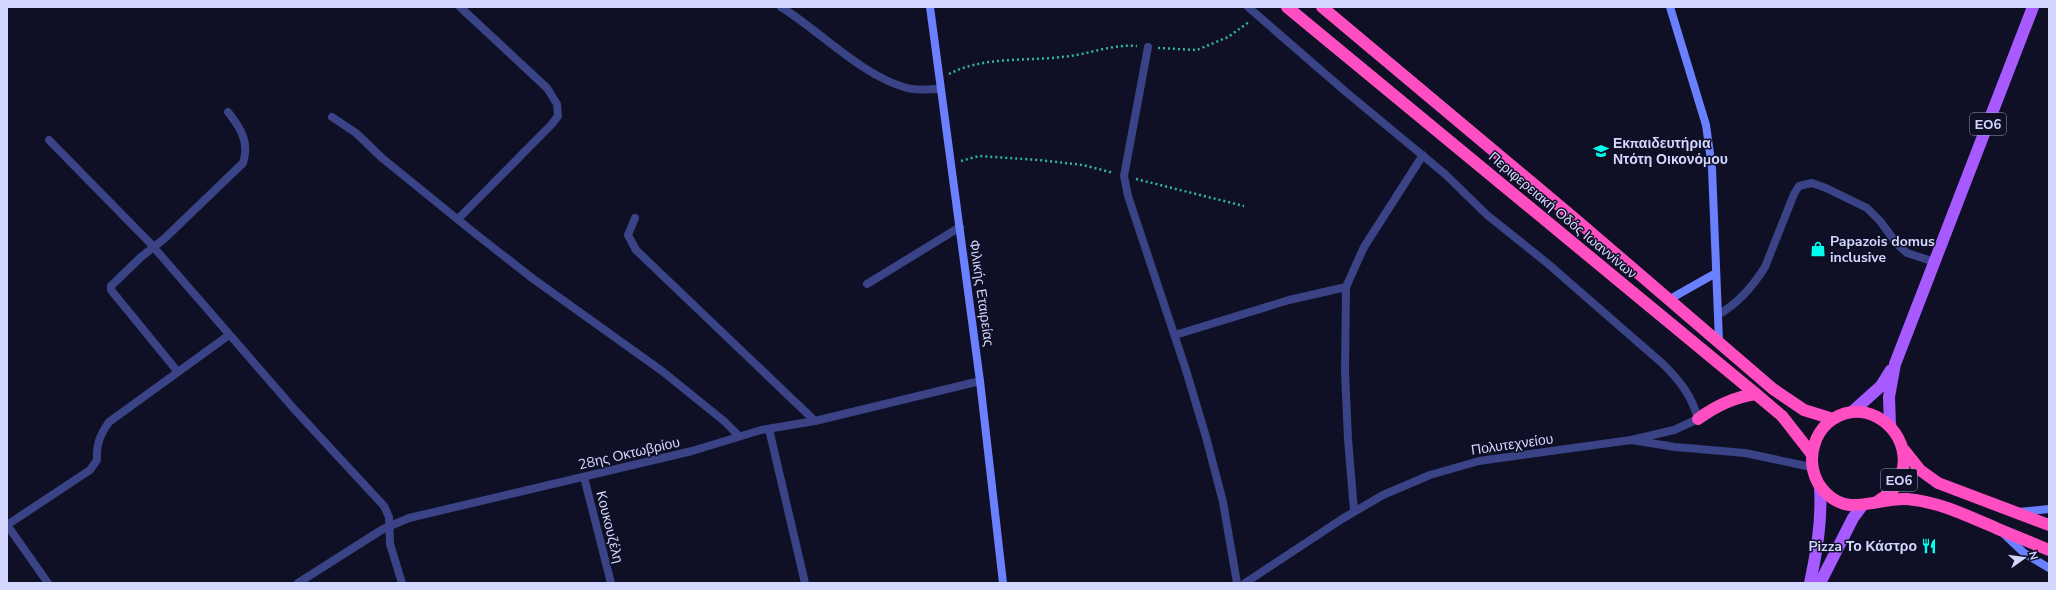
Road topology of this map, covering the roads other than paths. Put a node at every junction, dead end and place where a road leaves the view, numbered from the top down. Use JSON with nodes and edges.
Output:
{"nodes":[{"id":1,"x":460,"y":7,"type":"edge"},
{"id":2,"x":781,"y":7,"type":"edge"},
{"id":3,"x":930,"y":7,"type":"edge"},
{"id":4,"x":1248,"y":7,"type":"edge"},
{"id":5,"x":1288,"y":7,"type":"edge"},
{"id":6,"x":1322,"y":7,"type":"edge"},
{"id":7,"x":1670,"y":7,"type":"edge"},
{"id":8,"x":2033,"y":7,"type":"edge"},
{"id":9,"x":1148,"y":47,"type":"road end"},
{"id":10,"x":940,"y":89,"type":"junction"},
{"id":11,"x":228,"y":112,"type":"dead end"},
{"id":12,"x":332,"y":117,"type":"dead end"},
{"id":13,"x":49,"y":140,"type":"dead end"},
{"id":14,"x":1423,"y":155,"type":"junction"},
{"id":15,"x":636,"y":218,"type":"dead end"},
{"id":16,"x":458,"y":219,"type":"junction"},
{"id":17,"x":960,"y":227,"type":"junction"},
{"id":18,"x":154,"y":247,"type":"junction"},
{"id":19,"x":1935,"y":262,"type":"junction"},
{"id":20,"x":1716,"y":273,"type":"junction"},
{"id":21,"x":867,"y":284,"type":"dead end"},
{"id":22,"x":1346,"y":287,"type":"junction"},
{"id":23,"x":1670,"y":299,"type":"junction"},
{"id":24,"x":1720,"y":314,"type":"junction"},
{"id":25,"x":229,"y":335,"type":"junction"},
{"id":26,"x":1175,"y":335,"type":"junction"},
{"id":27,"x":1719,"y":341,"type":"junction"},
{"id":28,"x":1895,"y":364,"type":"junction"},
{"id":29,"x":178,"y":372,"type":"junction"},
{"id":30,"x":980,"y":381,"type":"junction"},
{"id":31,"x":1756,"y":394,"type":"junction"},
{"id":32,"x":1852,"y":412,"type":"junction"},
{"id":33,"x":1698,"y":419,"type":"junction"},
{"id":34,"x":1833,"y":419,"type":"junction"},
{"id":35,"x":815,"y":421,"type":"junction"},
{"id":36,"x":1890,"y":425,"type":"junction"},
{"id":37,"x":769,"y":429,"type":"junction"},
{"id":38,"x":739,"y":436,"type":"junction"},
{"id":39,"x":1631,"y":440,"type":"junction"},
{"id":40,"x":1904,"y":450,"type":"junction"},
{"id":41,"x":1811,"y":453,"type":"junction"},
{"id":42,"x":1812,"y":467,"type":"junction"},
{"id":43,"x":584,"y":477,"type":"junction"},
{"id":44,"x":1820,"y":487,"type":"junction"},
{"id":45,"x":1878,"y":501,"type":"junction"},
{"id":46,"x":1862,"y":506,"type":"junction"},
{"id":47,"x":2049,"y":509,"type":"edge"},
{"id":48,"x":1354,"y":511,"type":"junction"},
{"id":49,"x":2014,"y":512,"type":"junction"},
{"id":50,"x":7,"y":525,"type":"edge"},
{"id":51,"x":390,"y":525,"type":"junction"},
{"id":52,"x":2049,"y":525,"type":"edge"},
{"id":53,"x":1998,"y":529,"type":"junction"},
{"id":54,"x":2049,"y":550,"type":"edge"},
{"id":55,"x":2049,"y":568,"type":"edge"},
{"id":56,"x":48,"y":583,"type":"edge"},
{"id":57,"x":298,"y":583,"type":"edge"},
{"id":58,"x":402,"y":583,"type":"edge"},
{"id":59,"x":611,"y":583,"type":"edge"},
{"id":60,"x":805,"y":583,"type":"edge"},
{"id":61,"x":1003,"y":583,"type":"edge"},
{"id":62,"x":1237,"y":583,"type":"edge"},
{"id":63,"x":1245,"y":583,"type":"edge"},
{"id":64,"x":1810,"y":583,"type":"edge"},
{"id":65,"x":1820,"y":583,"type":"edge"}],
"edges":[{"from":1,"to":16,"type":"street"},
{"from":2,"to":10,"type":"street"},
{"from":3,"to":10,"type":"street","name":"Φιλικής Εταιρείας"},
{"from":4,"to":14,"type":"street"},
{"from":5,"to":31,"type":"highway","name":"Περιφερειακή Οδός Ιωαννίνων"},
{"from":6,"to":23,"type":"highway","name":"Περιφερειακή Οδός Ιωαννίνων"},
{"from":7,"to":20,"type":"street"},
{"from":8,"to":19,"type":"main road","number":"ΕΟ6"},
{"from":9,"to":26,"type":"street"},
{"from":10,"to":17,"type":"street","name":"Φιλικής Εταιρείας"},
{"from":11,"to":18,"type":"street"},
{"from":12,"to":16,"type":"street"},
{"from":13,"to":18,"type":"street"},
{"from":14,"to":22,"type":"street"},
{"from":14,"to":33,"type":"street"},
{"from":15,"to":35,"type":"street"},
{"from":16,"to":38,"type":"street"},
{"from":17,"to":21,"type":"street"},
{"from":17,"to":30,"type":"street","name":"Φιλικής Εταιρείας"},
{"from":18,"to":25,"type":"street"},
{"from":18,"to":29,"type":"street"},
{"from":19,"to":24,"type":"street"},
{"from":19,"to":28,"type":"main road","number":"ΕΟ6"},
{"from":20,"to":23,"type":"street"},
{"from":20,"to":24,"type":"street"},
{"from":22,"to":26,"type":"street"},
{"from":22,"to":48,"type":"street"},
{"from":23,"to":27,"type":"highway","name":"Περιφερειακή Οδός Ιωαννίνων"},
{"from":24,"to":27,"type":"street"},
{"from":25,"to":29,"type":"street"},
{"from":25,"to":51,"type":"street"},
{"from":26,"to":62,"type":"street"},
{"from":27,"to":34,"type":"highway","name":"Περιφερειακή Οδός Ιωαννίνων"},
{"from":28,"to":32,"type":"main road","number":"ΕΟ6"},
{"from":28,"to":36,"type":"main road","number":"ΕΟ6"},
{"from":29,"to":50,"type":"street"},
{"from":30,"to":35,"type":"street","name":"28ης Οκτωβρίου"},
{"from":30,"to":61,"type":"street","name":"Φιλικής Εταιρείας"},
{"from":31,"to":33,"type":"highway"},
{"from":31,"to":41,"type":"highway","name":"Περιφερειακή Οδός Ιωαννίνων"},
{"from":32,"to":34,"type":"highway","number":"ΕΟ6"},
{"from":32,"to":36,"type":"highway","number":"ΕΟ6"},
{"from":33,"to":39,"type":"street"},
{"from":34,"to":41,"type":"highway","number":"ΕΟ6"},
{"from":35,"to":37,"type":"street","name":"28ης Οκτωβρίου"},
{"from":36,"to":40,"type":"highway","number":"ΕΟ6"},
{"from":37,"to":38,"type":"street","name":"28ης Οκτωβρίου"},
{"from":37,"to":60,"type":"street"},
{"from":38,"to":43,"type":"street","name":"28ης Οκτωβρίου"},
{"from":39,"to":42,"type":"street","name":"Πολυτεχνείου"},
{"from":39,"to":48,"type":"street","name":"Πολυτεχνείου"},
{"from":40,"to":45,"type":"highway","number":"ΕΟ6"},
{"from":40,"to":49,"type":"highway"},
{"from":41,"to":42,"type":"highway","number":"ΕΟ6"},
{"from":42,"to":44,"type":"highway","number":"ΕΟ6"},
{"from":43,"to":51,"type":"street","name":"28ης Οκτωβρίου"},
{"from":43,"to":59,"type":"street","name":"Κουκουζέλη"},
{"from":44,"to":46,"type":"highway","number":"ΕΟ6"},
{"from":44,"to":64,"type":"main road","number":"ΕΟ6"},
{"from":45,"to":46,"type":"highway","number":"ΕΟ6"},
{"from":45,"to":53,"type":"highway"},
{"from":46,"to":65,"type":"main road"},
{"from":47,"to":49,"type":"street"},
{"from":48,"to":63,"type":"street","name":"Πολυτεχνείου"},
{"from":49,"to":52,"type":"highway"},
{"from":50,"to":56,"type":"street"},
{"from":51,"to":57,"type":"street","name":"28ης Οκτωβρίου"},
{"from":51,"to":58,"type":"street"},
{"from":53,"to":54,"type":"highway"},
{"from":53,"to":55,"type":"street"}]}
